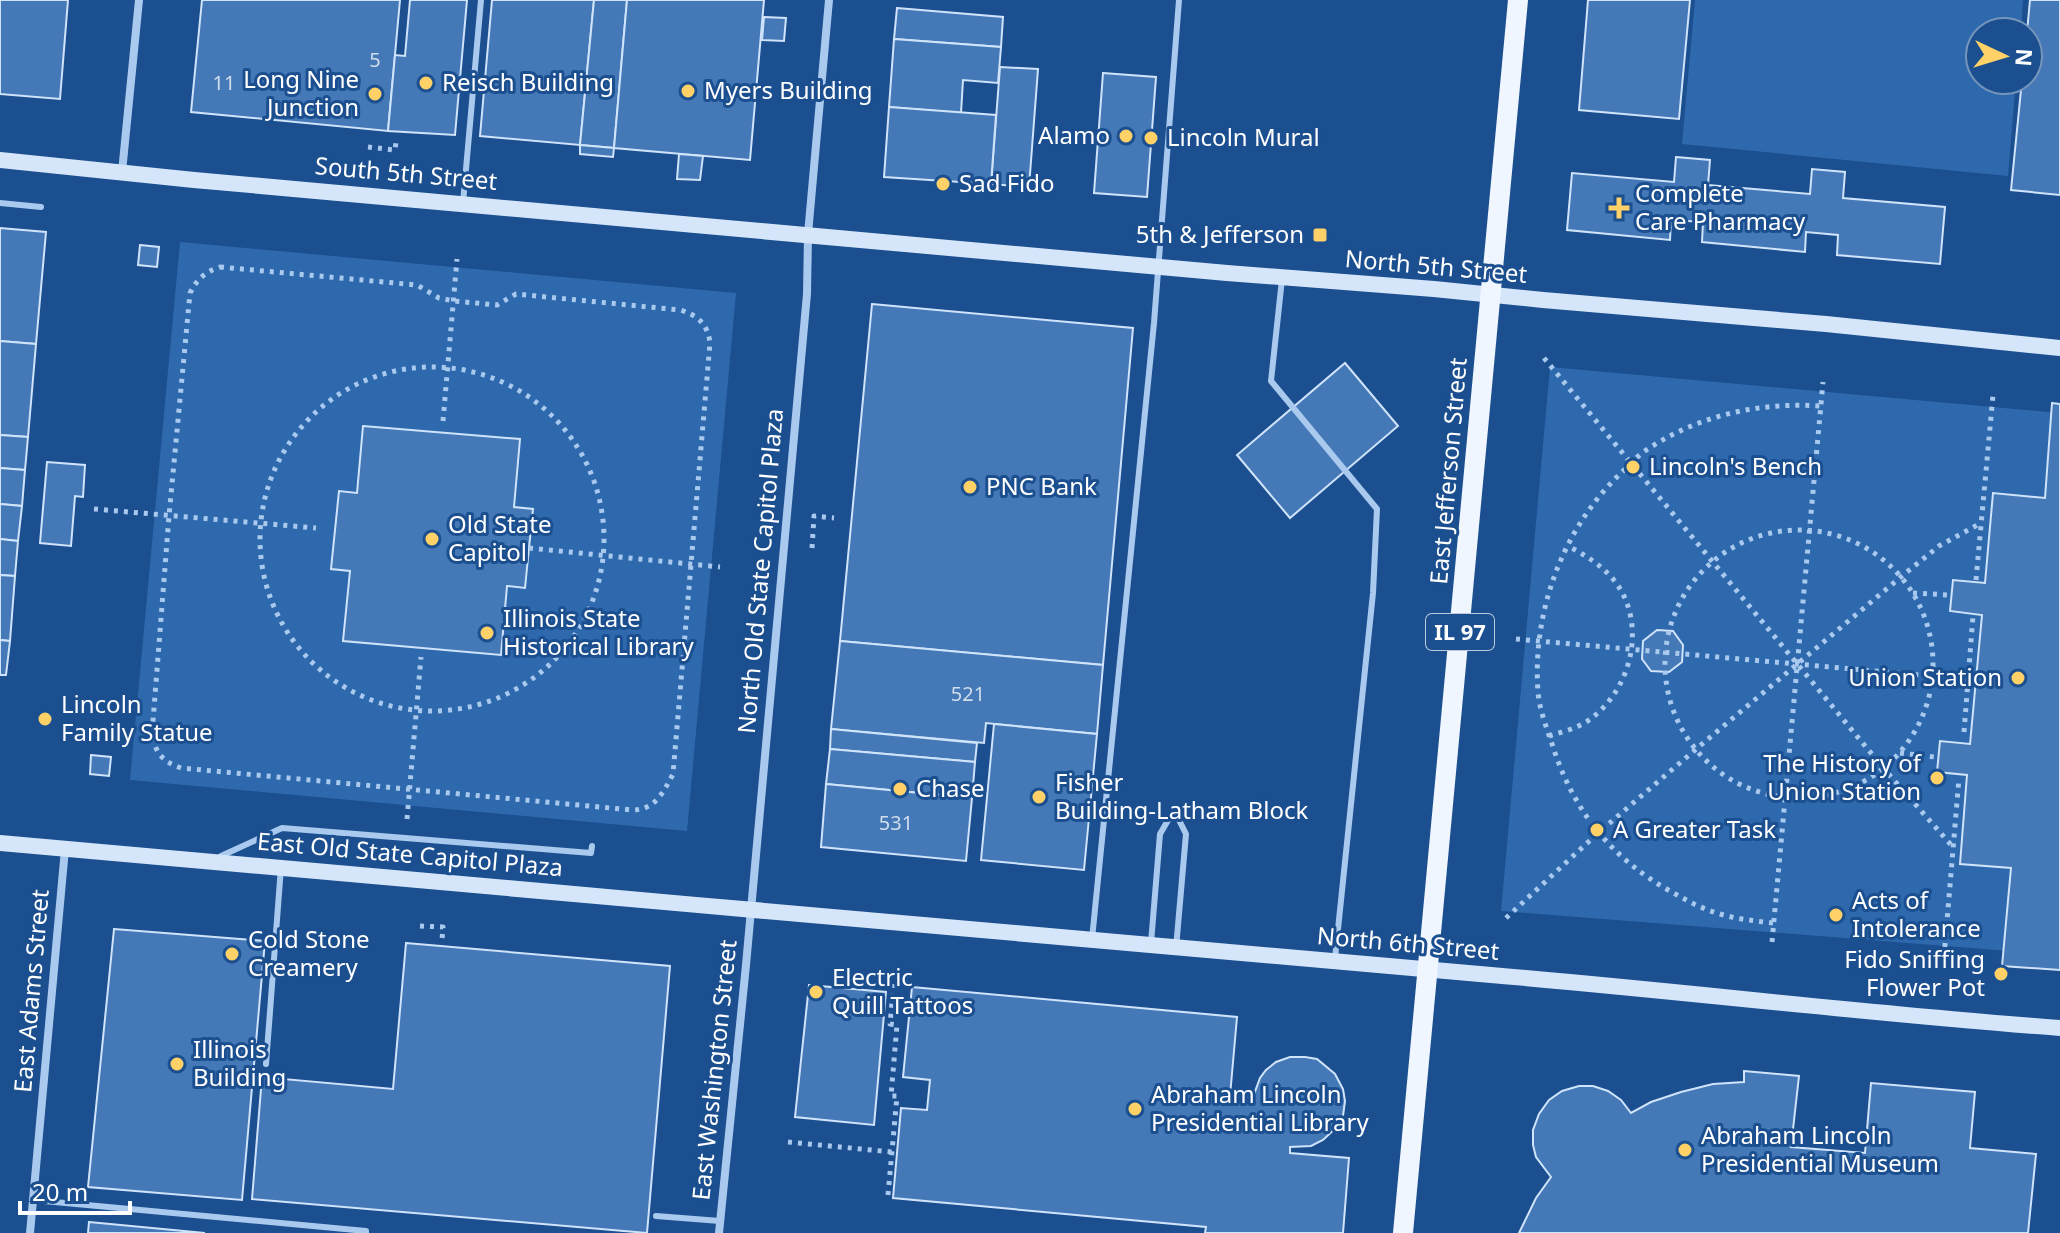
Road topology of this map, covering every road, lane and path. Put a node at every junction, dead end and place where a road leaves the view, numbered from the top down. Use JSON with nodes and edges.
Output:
{"nodes":[{"id":1,"x":139,"y":0,"type":"edge"},
{"id":2,"x":481,"y":0,"type":"edge"},
{"id":3,"x":829,"y":0,"type":"edge"},
{"id":4,"x":1179,"y":0,"type":"edge"},
{"id":5,"x":1518,"y":0,"type":"edge"},
{"id":6,"x":396,"y":142,"type":"dead end"},
{"id":7,"x":368,"y":147,"type":"dead end"},
{"id":8,"x":0,"y":160,"type":"edge"},
{"id":9,"x":122,"y":172,"type":"junction"},
{"id":10,"x":0,"y":203,"type":"edge"},
{"id":11,"x":463,"y":203,"type":"junction"},
{"id":12,"x":41,"y":207,"type":"dead end"},
{"id":13,"x":808,"y":234,"type":"junction"},
{"id":14,"x":457,"y":259,"type":"dead end"},
{"id":15,"x":1158,"y":266,"type":"junction"},
{"id":16,"x":1282,"y":277,"type":"junction"},
{"id":17,"x":1492,"y":295,"type":"junction"},
{"id":18,"x":454,"y":301,"type":"junction"},
{"id":19,"x":2060,"y":348,"type":"edge"},
{"id":20,"x":1544,"y":358,"type":"dead end"},
{"id":21,"x":448,"y":367,"type":"junction"},
{"id":22,"x":1823,"y":382,"type":"dead end"},
{"id":23,"x":1993,"y":395,"type":"dead end"},
{"id":24,"x":1820,"y":406,"type":"junction"},
{"id":25,"x":443,"y":421,"type":"dead end"},
{"id":26,"x":1630,"y":464,"type":"junction"},
{"id":27,"x":94,"y":509,"type":"dead end"},
{"id":28,"x":169,"y":516,"type":"junction"},
{"id":29,"x":834,"y":518,"type":"dead end"},
{"id":30,"x":1981,"y":523,"type":"junction"},
{"id":31,"x":264,"y":524,"type":"junction"},
{"id":32,"x":316,"y":528,"type":"dead end"},
{"id":33,"x":1809,"y":529,"type":"junction"},
{"id":34,"x":1568,"y":546,"type":"junction"},
{"id":35,"x":529,"y":548,"type":"dead end"},
{"id":36,"x":812,"y":548,"type":"dead end"},
{"id":37,"x":602,"y":555,"type":"junction"},
{"id":38,"x":1711,"y":560,"type":"junction"},
{"id":39,"x":691,"y":564,"type":"junction"},
{"id":40,"x":720,"y":567,"type":"dead end"},
{"id":41,"x":1902,"y":576,"type":"junction"},
{"id":42,"x":1976,"y":580,"type":"dead end"},
{"id":43,"x":1913,"y":593,"type":"junction"},
{"id":44,"x":1949,"y":595,"type":"dead end"},
{"id":45,"x":1973,"y":616,"type":"dead end"},
{"id":46,"x":1516,"y":639,"type":"dead end"},
{"id":47,"x":1540,"y":641,"type":"junction"},
{"id":48,"x":1631,"y":648,"type":"junction"},
{"id":49,"x":1668,"y":652,"type":"junction"},
{"id":50,"x":421,"y":657,"type":"dead end"},
{"id":51,"x":1798,"y":664,"type":"junction"},
{"id":52,"x":1931,"y":676,"type":"junction"},
{"id":53,"x":416,"y":711,"type":"junction"},
{"id":54,"x":1964,"y":732,"type":"dead end"},
{"id":55,"x":1549,"y":736,"type":"junction"},
{"id":56,"x":1695,"y":750,"type":"junction"},
{"id":57,"x":1899,"y":753,"type":"junction"},
{"id":58,"x":1935,"y":757,"type":"dead end"},
{"id":59,"x":1885,"y":770,"type":"junction"},
{"id":60,"x":1959,"y":778,"type":"dead end"},
{"id":61,"x":409,"y":789,"type":"junction"},
{"id":62,"x":1785,"y":798,"type":"junction"},
{"id":63,"x":407,"y":819,"type":"dead end"},
{"id":64,"x":1598,"y":833,"type":"junction"},
{"id":65,"x":0,"y":843,"type":"edge"},
{"id":66,"x":592,"y":846,"type":"dead end"},
{"id":67,"x":1953,"y":847,"type":"junction"},
{"id":68,"x":65,"y":849,"type":"junction"},
{"id":69,"x":210,"y":861,"type":"junction"},
{"id":70,"x":281,"y":867,"type":"junction"},
{"id":71,"x":751,"y":911,"type":"junction"},
{"id":72,"x":1506,"y":918,"type":"dead end"},
{"id":73,"x":1773,"y":923,"type":"junction"},
{"id":74,"x":420,"y":926,"type":"dead end"},
{"id":75,"x":1092,"y":939,"type":"junction"},
{"id":76,"x":442,"y":940,"type":"dead end"},
{"id":77,"x":1772,"y":942,"type":"dead end"},
{"id":78,"x":1151,"y":945,"type":"junction"},
{"id":79,"x":1176,"y":948,"type":"junction"},
{"id":80,"x":1944,"y":957,"type":"dead end"},
{"id":81,"x":1335,"y":962,"type":"junction"},
{"id":82,"x":1429,"y":970,"type":"junction"},
{"id":83,"x":894,"y":981,"type":"dead end"},
{"id":84,"x":2060,"y":1028,"type":"edge"},
{"id":85,"x":266,"y":1064,"type":"dead end"},
{"id":86,"x":788,"y":1142,"type":"dead end"},
{"id":87,"x":892,"y":1152,"type":"junction"},
{"id":88,"x":888,"y":1195,"type":"dead end"},
{"id":89,"x":33,"y":1200,"type":"junction"},
{"id":90,"x":656,"y":1216,"type":"dead end"},
{"id":91,"x":720,"y":1221,"type":"junction"},
{"id":92,"x":30,"y":1233,"type":"edge"},
{"id":93,"x":366,"y":1233,"type":"edge"},
{"id":94,"x":719,"y":1233,"type":"edge"},
{"id":95,"x":1403,"y":1233,"type":"edge"}],
"edges":[{"from":1,"to":9,"type":"street"},
{"from":2,"to":11,"type":"lane"},
{"from":3,"to":13,"type":"street"},
{"from":4,"to":15,"type":"lane"},
{"from":5,"to":17,"type":"main road","name":"East Jefferson Street","number":"IL 97"},
{"from":6,"to":7,"type":"path"},
{"from":8,"to":9,"type":"main road","name":"South 5th Street"},
{"from":9,"to":11,"type":"main road","name":"South 5th Street"},
{"from":10,"to":12,"type":"lane"},
{"from":11,"to":13,"type":"main road","name":"South 5th Street"},
{"from":13,"to":15,"type":"main road","name":"North 5th Street"},
{"from":13,"to":71,"type":"street","name":"North Old State Capitol Plaza"},
{"from":14,"to":18,"type":"path"},
{"from":15,"to":16,"type":"main road","name":"North 5th Street"},
{"from":15,"to":75,"type":"lane"},
{"from":16,"to":17,"type":"main road","name":"North 5th Street"},
{"from":16,"to":81,"type":"lane"},
{"from":17,"to":19,"type":"main road","name":"North 5th Street"},
{"from":17,"to":82,"type":"main road","name":"East Jefferson Street","number":"IL 97"},
{"from":18,"to":21,"type":"path"},
{"from":18,"to":28,"type":"path"},
{"from":18,"to":39,"type":"path"},
{"from":20,"to":26,"type":"path"},
{"from":21,"to":25,"type":"path"},
{"from":21,"to":31,"type":"path"},
{"from":21,"to":37,"type":"path"},
{"from":22,"to":24,"type":"path"},
{"from":23,"to":30,"type":"path"},
{"from":24,"to":26,"type":"path"},
{"from":24,"to":33,"type":"path"},
{"from":26,"to":34,"type":"path"},
{"from":26,"to":38,"type":"path"},
{"from":27,"to":28,"type":"path"},
{"from":28,"to":31,"type":"path"},
{"from":28,"to":61,"type":"path"},
{"from":29,"to":36,"type":"path"},
{"from":30,"to":41,"type":"path"},
{"from":30,"to":42,"type":"path"},
{"from":31,"to":32,"type":"path"},
{"from":31,"to":53,"type":"path"},
{"from":33,"to":38,"type":"path"},
{"from":33,"to":41,"type":"path"},
{"from":33,"to":51,"type":"path"},
{"from":34,"to":47,"type":"path"},
{"from":34,"to":48,"type":"path"},
{"from":35,"to":37,"type":"path"},
{"from":37,"to":39,"type":"path"},
{"from":37,"to":53,"type":"path"},
{"from":38,"to":49,"type":"path"},
{"from":38,"to":51,"type":"path"},
{"from":39,"to":40,"type":"path"},
{"from":39,"to":61,"type":"path"},
{"from":41,"to":43,"type":"path"},
{"from":41,"to":51,"type":"path"},
{"from":43,"to":44,"type":"path"},
{"from":43,"to":52,"type":"path"},
{"from":45,"to":54,"type":"path"},
{"from":46,"to":47,"type":"path"},
{"from":47,"to":48,"type":"path"},
{"from":47,"to":55,"type":"path"},
{"from":48,"to":49,"type":"path"},
{"from":48,"to":55,"type":"path"},
{"from":49,"to":51,"type":"path"},
{"from":49,"to":56,"type":"path"},
{"from":50,"to":53,"type":"path"},
{"from":51,"to":52,"type":"path"},
{"from":51,"to":56,"type":"path"},
{"from":51,"to":59,"type":"path"},
{"from":51,"to":62,"type":"path"},
{"from":52,"to":57,"type":"path"},
{"from":53,"to":61,"type":"path"},
{"from":55,"to":64,"type":"path"},
{"from":56,"to":62,"type":"path"},
{"from":56,"to":64,"type":"path"},
{"from":57,"to":58,"type":"path"},
{"from":57,"to":59,"type":"path"},
{"from":59,"to":62,"type":"path"},
{"from":59,"to":67,"type":"path"},
{"from":60,"to":67,"type":"path"},
{"from":61,"to":63,"type":"path"},
{"from":62,"to":73,"type":"path"},
{"from":64,"to":72,"type":"path"},
{"from":64,"to":73,"type":"path"},
{"from":65,"to":68,"type":"main road","name":"East Old State Capitol Plaza"},
{"from":66,"to":69,"type":"lane"},
{"from":67,"to":80,"type":"path"},
{"from":68,"to":69,"type":"main road","name":"East Old State Capitol Plaza"},
{"from":68,"to":89,"type":"street","name":"East Adams Street"},
{"from":69,"to":70,"type":"main road","name":"East Old State Capitol Plaza"},
{"from":70,"to":71,"type":"main road","name":"East Old State Capitol Plaza"},
{"from":70,"to":85,"type":"lane"},
{"from":71,"to":75,"type":"main road","name":"North 6th Street"},
{"from":71,"to":91,"type":"street","name":"East Washington Street"},
{"from":73,"to":77,"type":"path"},
{"from":74,"to":76,"type":"path"},
{"from":75,"to":78,"type":"main road","name":"North 6th Street"},
{"from":78,"to":79,"type":"main road","name":"North 6th Street"},
{"from":78,"to":79,"type":"lane"},
{"from":79,"to":81,"type":"main road","name":"North 6th Street"},
{"from":81,"to":82,"type":"main road","name":"North 6th Street"},
{"from":82,"to":84,"type":"main road","name":"North 6th Street"},
{"from":82,"to":95,"type":"main road","name":"East Jefferson Street","number":"IL 97"},
{"from":83,"to":87,"type":"path"},
{"from":86,"to":87,"type":"path"},
{"from":87,"to":88,"type":"path"},
{"from":89,"to":92,"type":"street","name":"East Adams Street"},
{"from":89,"to":93,"type":"lane"},
{"from":90,"to":91,"type":"lane"},
{"from":91,"to":94,"type":"street","name":"East Washington Street"}]}
